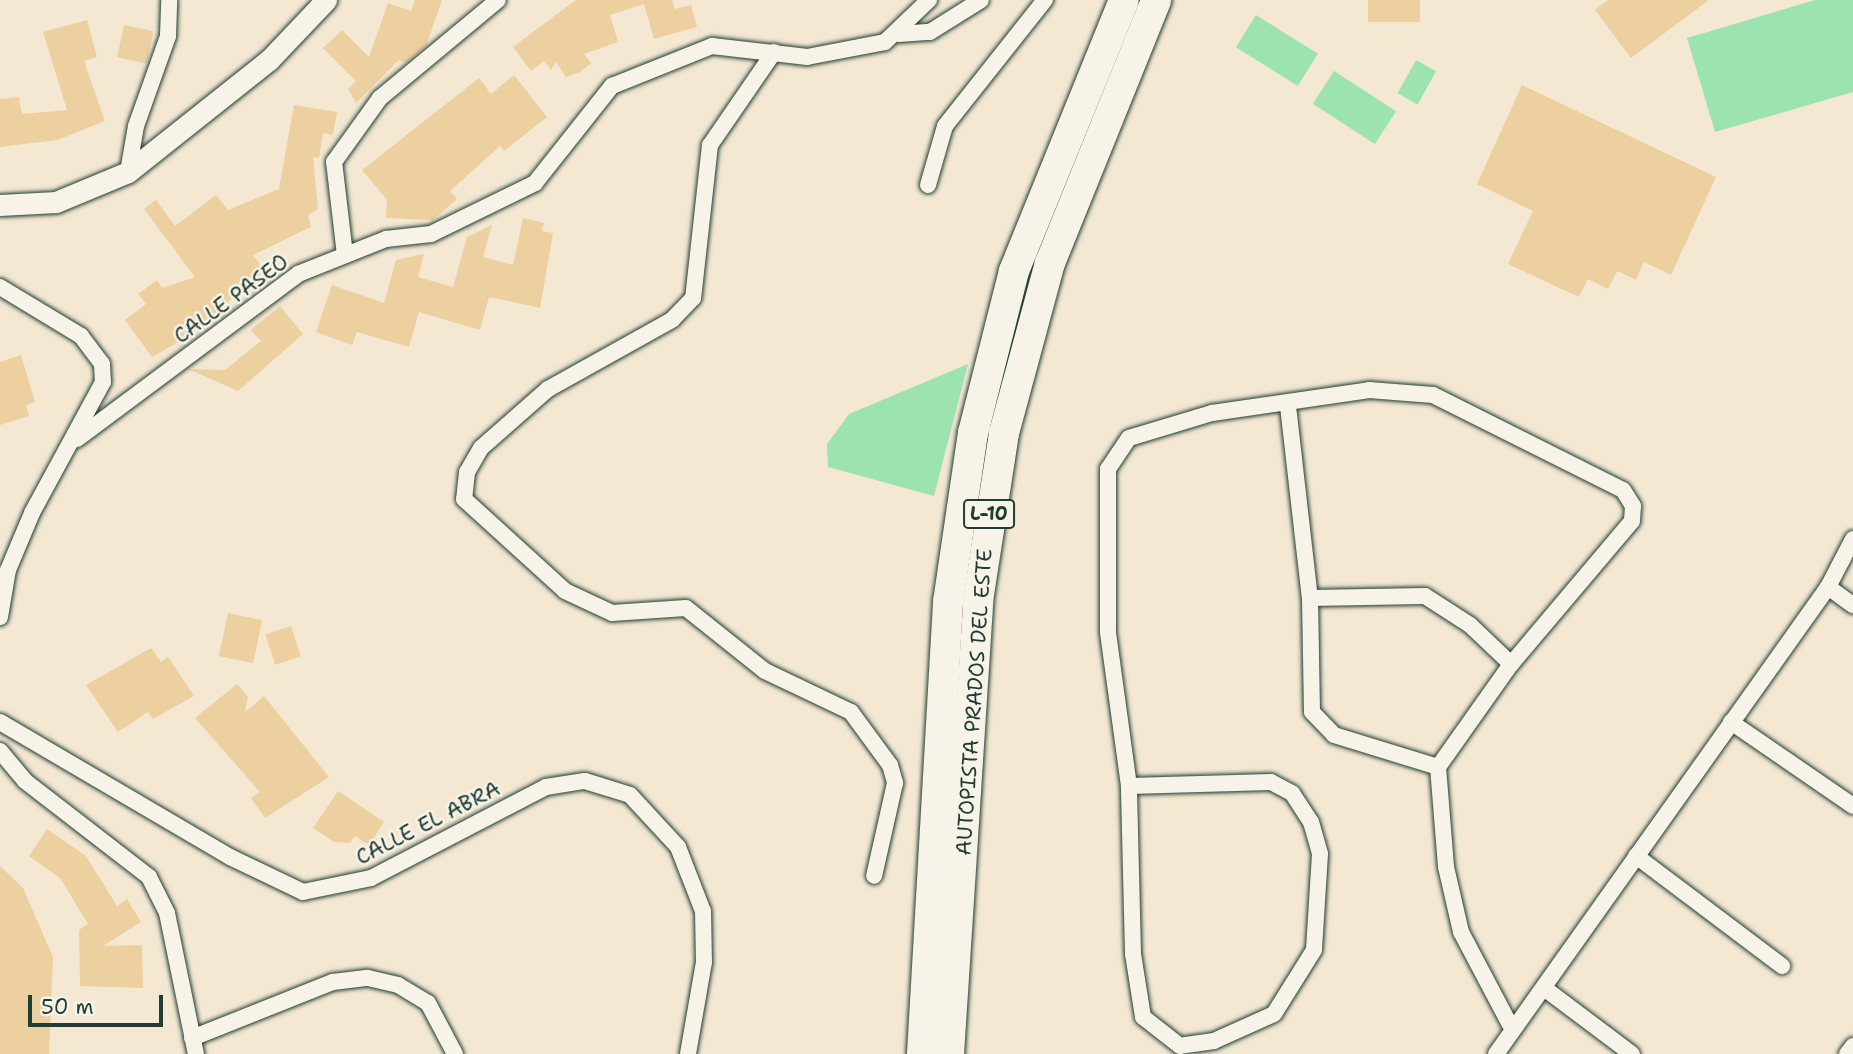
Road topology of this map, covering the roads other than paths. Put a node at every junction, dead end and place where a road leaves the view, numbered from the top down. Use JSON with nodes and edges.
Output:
{"nodes":[{"id":1,"x":169,"y":0,"type":"edge"},
{"id":2,"x":327,"y":0,"type":"edge"},
{"id":3,"x":498,"y":0,"type":"edge"},
{"id":4,"x":929,"y":0,"type":"edge"},
{"id":5,"x":981,"y":0,"type":"edge"},
{"id":6,"x":1045,"y":0,"type":"edge"},
{"id":7,"x":1124,"y":0,"type":"edge"},
{"id":8,"x":1156,"y":0,"type":"edge"},
{"id":9,"x":899,"y":34,"type":"junction"},
{"id":10,"x":774,"y":52,"type":"junction"},
{"id":11,"x":128,"y":172,"type":"junction"},
{"id":12,"x":928,"y":185,"type":"dead end"},
{"id":13,"x":0,"y":205,"type":"edge"},
{"id":14,"x":345,"y":255,"type":"junction"},
{"id":15,"x":0,"y":287,"type":"edge"},
{"id":16,"x":1288,"y":406,"type":"junction"},
{"id":17,"x":77,"y":439,"type":"junction"},
{"id":18,"x":1853,"y":539,"type":"edge"},
{"id":19,"x":1853,"y":561,"type":"edge"},
{"id":20,"x":1830,"y":583,"type":"junction"},
{"id":21,"x":1310,"y":598,"type":"junction"},
{"id":22,"x":1853,"y":605,"type":"edge"},
{"id":23,"x":0,"y":617,"type":"edge"},
{"id":24,"x":1511,"y":664,"type":"junction"},
{"id":25,"x":0,"y":722,"type":"edge"},
{"id":26,"x":1731,"y":722,"type":"junction"},
{"id":27,"x":0,"y":751,"type":"edge"},
{"id":28,"x":1438,"y":768,"type":"junction"},
{"id":29,"x":1129,"y":786,"type":"junction"},
{"id":30,"x":1853,"y":806,"type":"edge"},
{"id":31,"x":1636,"y":856,"type":"junction"},
{"id":32,"x":874,"y":876,"type":"dead end"},
{"id":33,"x":1782,"y":966,"type":"dead end"},
{"id":34,"x":1545,"y":988,"type":"junction"},
{"id":35,"x":1510,"y":1025,"type":"junction"},
{"id":36,"x":192,"y":1038,"type":"junction"},
{"id":37,"x":1853,"y":1046,"type":"edge"},
{"id":38,"x":196,"y":1054,"type":"edge"},
{"id":39,"x":455,"y":1054,"type":"edge"},
{"id":40,"x":688,"y":1054,"type":"edge"},
{"id":41,"x":922,"y":1054,"type":"edge"},
{"id":42,"x":949,"y":1054,"type":"edge"},
{"id":43,"x":1496,"y":1054,"type":"edge"},
{"id":44,"x":1632,"y":1054,"type":"edge"},
{"id":45,"x":1847,"y":1054,"type":"edge"}],
"edges":[{"from":1,"to":11,"type":"street"},
{"from":2,"to":11,"type":"street"},
{"from":3,"to":14,"type":"street"},
{"from":4,"to":9,"type":"street"},
{"from":5,"to":9,"type":"street","name":"CALLE PASEO"},
{"from":6,"to":12,"type":"street"},
{"from":7,"to":41,"type":"highway","name":"AUTOPISTA PRADOS DEL ESTE","number":"L-10"},
{"from":8,"to":42,"type":"highway","name":"AUTOPISTA PRADOS DEL ESTE","number":"L-10"},
{"from":9,"to":10,"type":"street","name":"CALLE PASEO"},
{"from":10,"to":14,"type":"street","name":"CALLE PASEO"},
{"from":10,"to":32,"type":"street"},
{"from":11,"to":13,"type":"street"},
{"from":14,"to":17,"type":"street","name":"CALLE PASEO"},
{"from":15,"to":17,"type":"street"},
{"from":16,"to":21,"type":"street"},
{"from":16,"to":24,"type":"street"},
{"from":16,"to":29,"type":"street"},
{"from":17,"to":23,"type":"street"},
{"from":18,"to":20,"type":"street"},
{"from":19,"to":20,"type":"street"},
{"from":20,"to":22,"type":"street"},
{"from":20,"to":26,"type":"street"},
{"from":21,"to":24,"type":"street"},
{"from":21,"to":28,"type":"street"},
{"from":24,"to":28,"type":"street"},
{"from":25,"to":40,"type":"street","name":"CALLE EL ABRA"},
{"from":26,"to":30,"type":"street"},
{"from":26,"to":31,"type":"street"},
{"from":27,"to":36,"type":"street"},
{"from":28,"to":35,"type":"street"},
{"from":29,"to":29,"type":"street"},
{"from":31,"to":33,"type":"street"},
{"from":31,"to":34,"type":"street"},
{"from":34,"to":35,"type":"street"},
{"from":34,"to":44,"type":"street"},
{"from":35,"to":43,"type":"street"},
{"from":36,"to":38,"type":"street"},
{"from":36,"to":39,"type":"street"},
{"from":37,"to":45,"type":"street"}]}
